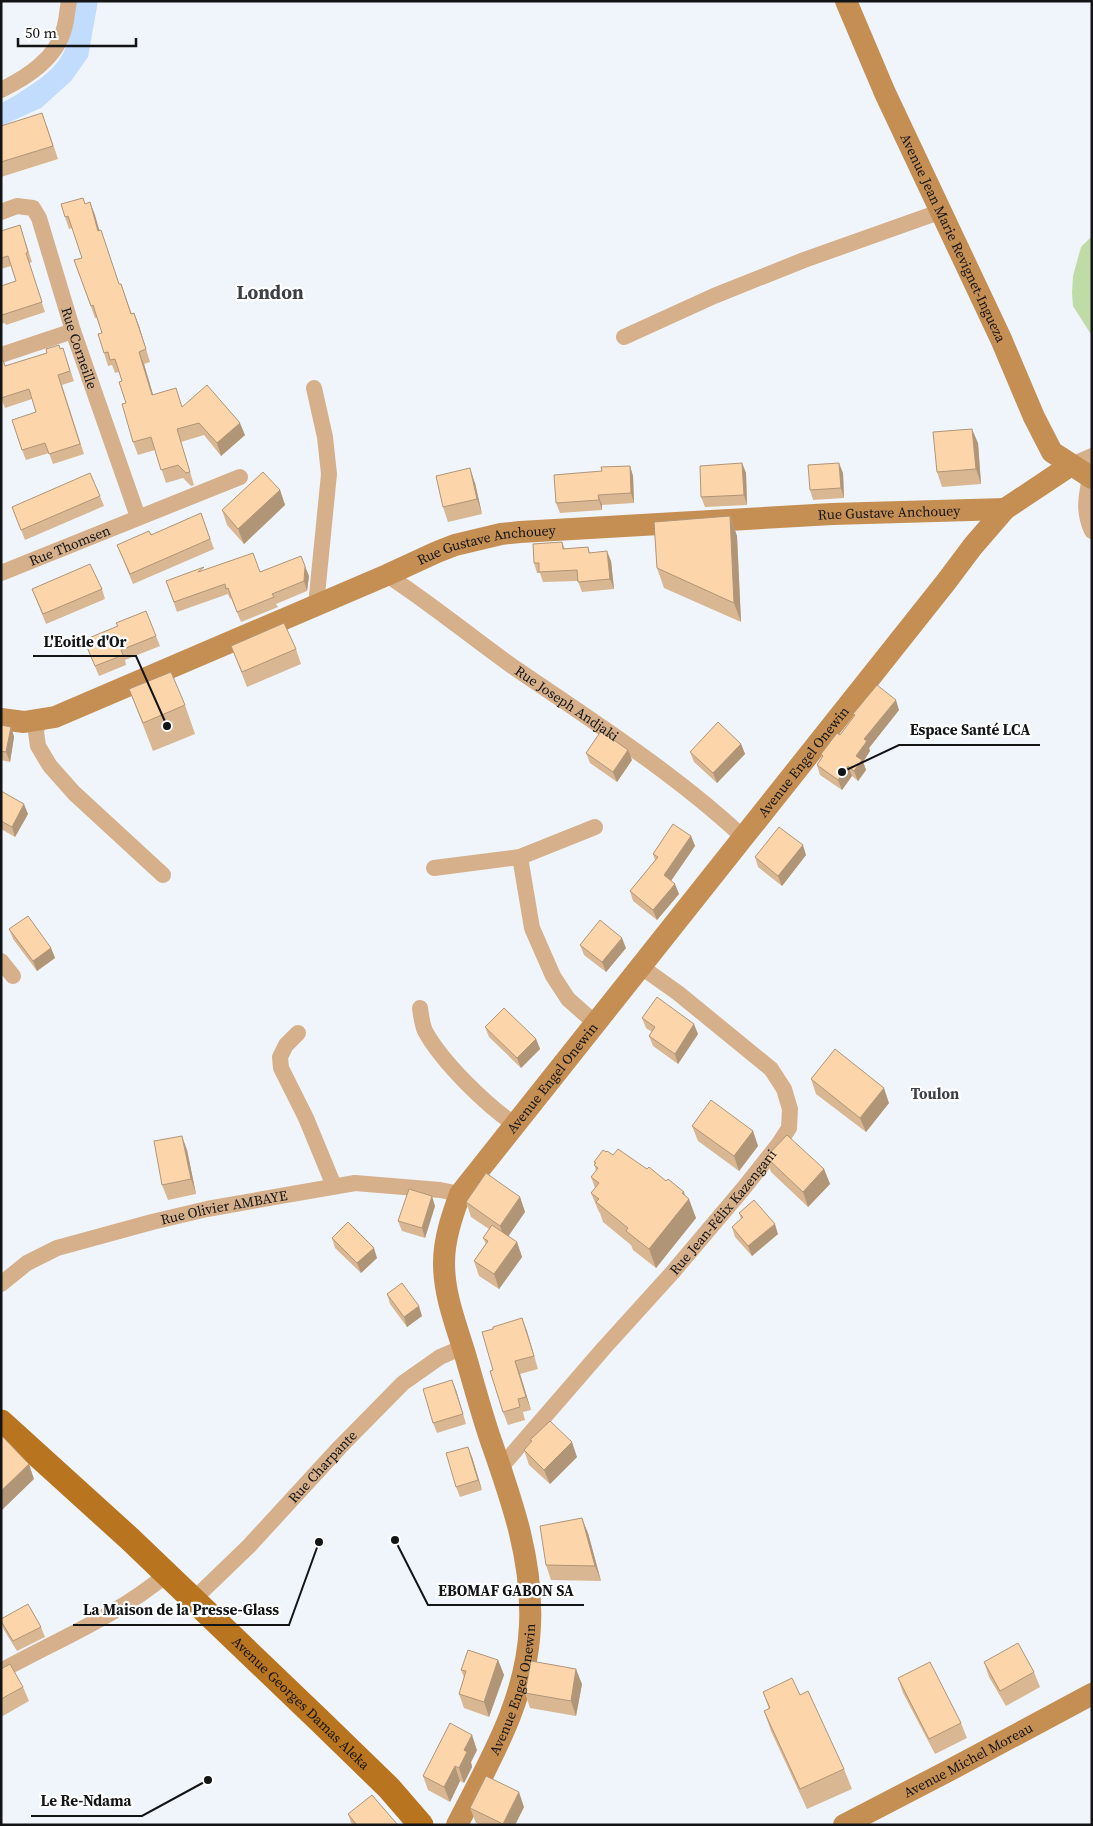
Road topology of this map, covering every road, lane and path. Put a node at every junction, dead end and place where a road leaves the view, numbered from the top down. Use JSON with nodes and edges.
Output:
{"nodes":[{"id":1,"x":69,"y":1,"type":"edge"},
{"id":2,"x":846,"y":1,"type":"edge"},
{"id":3,"x":1,"y":90,"type":"edge"},
{"id":4,"x":942,"y":211,"type":"junction"},
{"id":5,"x":1,"y":212,"type":"edge"},
{"id":6,"x":73,"y":331,"type":"junction"},
{"id":7,"x":624,"y":338,"type":"dead end"},
{"id":8,"x":1,"y":355,"type":"edge"},
{"id":9,"x":314,"y":388,"type":"dead end"},
{"id":10,"x":1071,"y":465,"type":"junction"},
{"id":11,"x":1091,"y":470,"type":"edge"},
{"id":12,"x":240,"y":476,"type":"dead end"},
{"id":13,"x":1005,"y":509,"type":"junction"},
{"id":14,"x":138,"y":518,"type":"junction"},
{"id":15,"x":1092,"y":531,"type":"edge"},
{"id":16,"x":1,"y":573,"type":"edge"},
{"id":17,"x":387,"y":575,"type":"junction"},
{"id":18,"x":316,"y":605,"type":"junction"},
{"id":19,"x":1,"y":719,"type":"edge"},
{"id":20,"x":38,"y":721,"type":"junction"},
{"id":21,"x":595,"y":827,"type":"dead end"},
{"id":22,"x":743,"y":837,"type":"junction"},
{"id":23,"x":520,"y":857,"type":"junction"},
{"id":24,"x":434,"y":868,"type":"dead end"},
{"id":25,"x":164,"y":875,"type":"dead end"},
{"id":26,"x":1,"y":961,"type":"edge"},
{"id":27,"x":640,"y":966,"type":"junction"},
{"id":28,"x":13,"y":976,"type":"dead end"},
{"id":29,"x":420,"y":1008,"type":"dead end"},
{"id":30,"x":595,"y":1022,"type":"junction"},
{"id":31,"x":298,"y":1034,"type":"dead end"},
{"id":32,"x":514,"y":1124,"type":"junction"},
{"id":33,"x":334,"y":1186,"type":"junction"},
{"id":34,"x":460,"y":1194,"type":"junction"},
{"id":35,"x":1,"y":1284,"type":"edge"},
{"id":36,"x":463,"y":1347,"type":"junction"},
{"id":37,"x":1,"y":1422,"type":"edge"},
{"id":38,"x":501,"y":1468,"type":"junction"},
{"id":39,"x":167,"y":1574,"type":"junction"},
{"id":40,"x":193,"y":1600,"type":"junction"},
{"id":41,"x":1,"y":1671,"type":"edge"},
{"id":42,"x":1092,"y":1694,"type":"edge"},
{"id":43,"x":421,"y":1825,"type":"edge"},
{"id":44,"x":457,"y":1825,"type":"edge"},
{"id":45,"x":844,"y":1825,"type":"edge"}],
"edges":[{"from":1,"to":3,"type":"street"},
{"from":2,"to":4,"type":"street","name":"Avenue Jean Marie Revignet-Ingueza"},
{"from":4,"to":7,"type":"street"},
{"from":4,"to":10,"type":"street","name":"Avenue Jean Marie Revignet-Ingueza"},
{"from":5,"to":6,"type":"street","name":"Rue Corneille"},
{"from":6,"to":8,"type":"street"},
{"from":6,"to":14,"type":"street","name":"Rue Corneille"},
{"from":9,"to":18,"type":"street"},
{"from":10,"to":11,"type":"street","name":"Avenue Jean Marie Revignet-Ingueza"},
{"from":10,"to":13,"type":"street","name":"Avenue Engel Onewin"},
{"from":11,"to":15,"type":"street"},
{"from":12,"to":14,"type":"street","name":"Rue Thomsen"},
{"from":13,"to":17,"type":"street","name":"Rue Gustave Anchouey"},
{"from":13,"to":22,"type":"street","name":"Avenue Engel Onewin"},
{"from":14,"to":16,"type":"street","name":"Rue Thomsen"},
{"from":17,"to":18,"type":"street","name":"Rue Gustave Anchouey"},
{"from":17,"to":22,"type":"street","name":"Rue Joseph Andjaki"},
{"from":18,"to":20,"type":"street","name":"Rue Gustave Anchouey"},
{"from":19,"to":20,"type":"street","name":"Rue Gustave Anchouey"},
{"from":20,"to":25,"type":"street"},
{"from":21,"to":23,"type":"street"},
{"from":22,"to":27,"type":"street","name":"Avenue Engel Onewin"},
{"from":23,"to":24,"type":"street"},
{"from":23,"to":30,"type":"street"},
{"from":26,"to":28,"type":"street"},
{"from":27,"to":30,"type":"street","name":"Avenue Engel Onewin"},
{"from":27,"to":38,"type":"street","name":"Rue Jean-Félix Kazengani"},
{"from":29,"to":32,"type":"street"},
{"from":30,"to":32,"type":"street","name":"Avenue Engel Onewin"},
{"from":31,"to":33,"type":"street"},
{"from":32,"to":34,"type":"street","name":"Avenue Engel Onewin"},
{"from":33,"to":34,"type":"street","name":"Rue Olivier AMBAYE"},
{"from":33,"to":35,"type":"street","name":"Rue Olivier AMBAYE"},
{"from":34,"to":36,"type":"street","name":"Avenue Engel Onewin"},
{"from":36,"to":38,"type":"street","name":"Avenue Engel Onewin"},
{"from":36,"to":40,"type":"street","name":"Rue Charpante"},
{"from":37,"to":39,"type":"main road","name":"Avenue Georges Damas Aleka"},
{"from":38,"to":44,"type":"street","name":"Avenue Engel Onewin"},
{"from":39,"to":40,"type":"main road","name":"Avenue Georges Damas Aleka"},
{"from":39,"to":41,"type":"street"},
{"from":40,"to":43,"type":"main road","name":"Avenue Georges Damas Aleka"},
{"from":42,"to":45,"type":"street","name":"Avenue Michel Moreau"}]}
